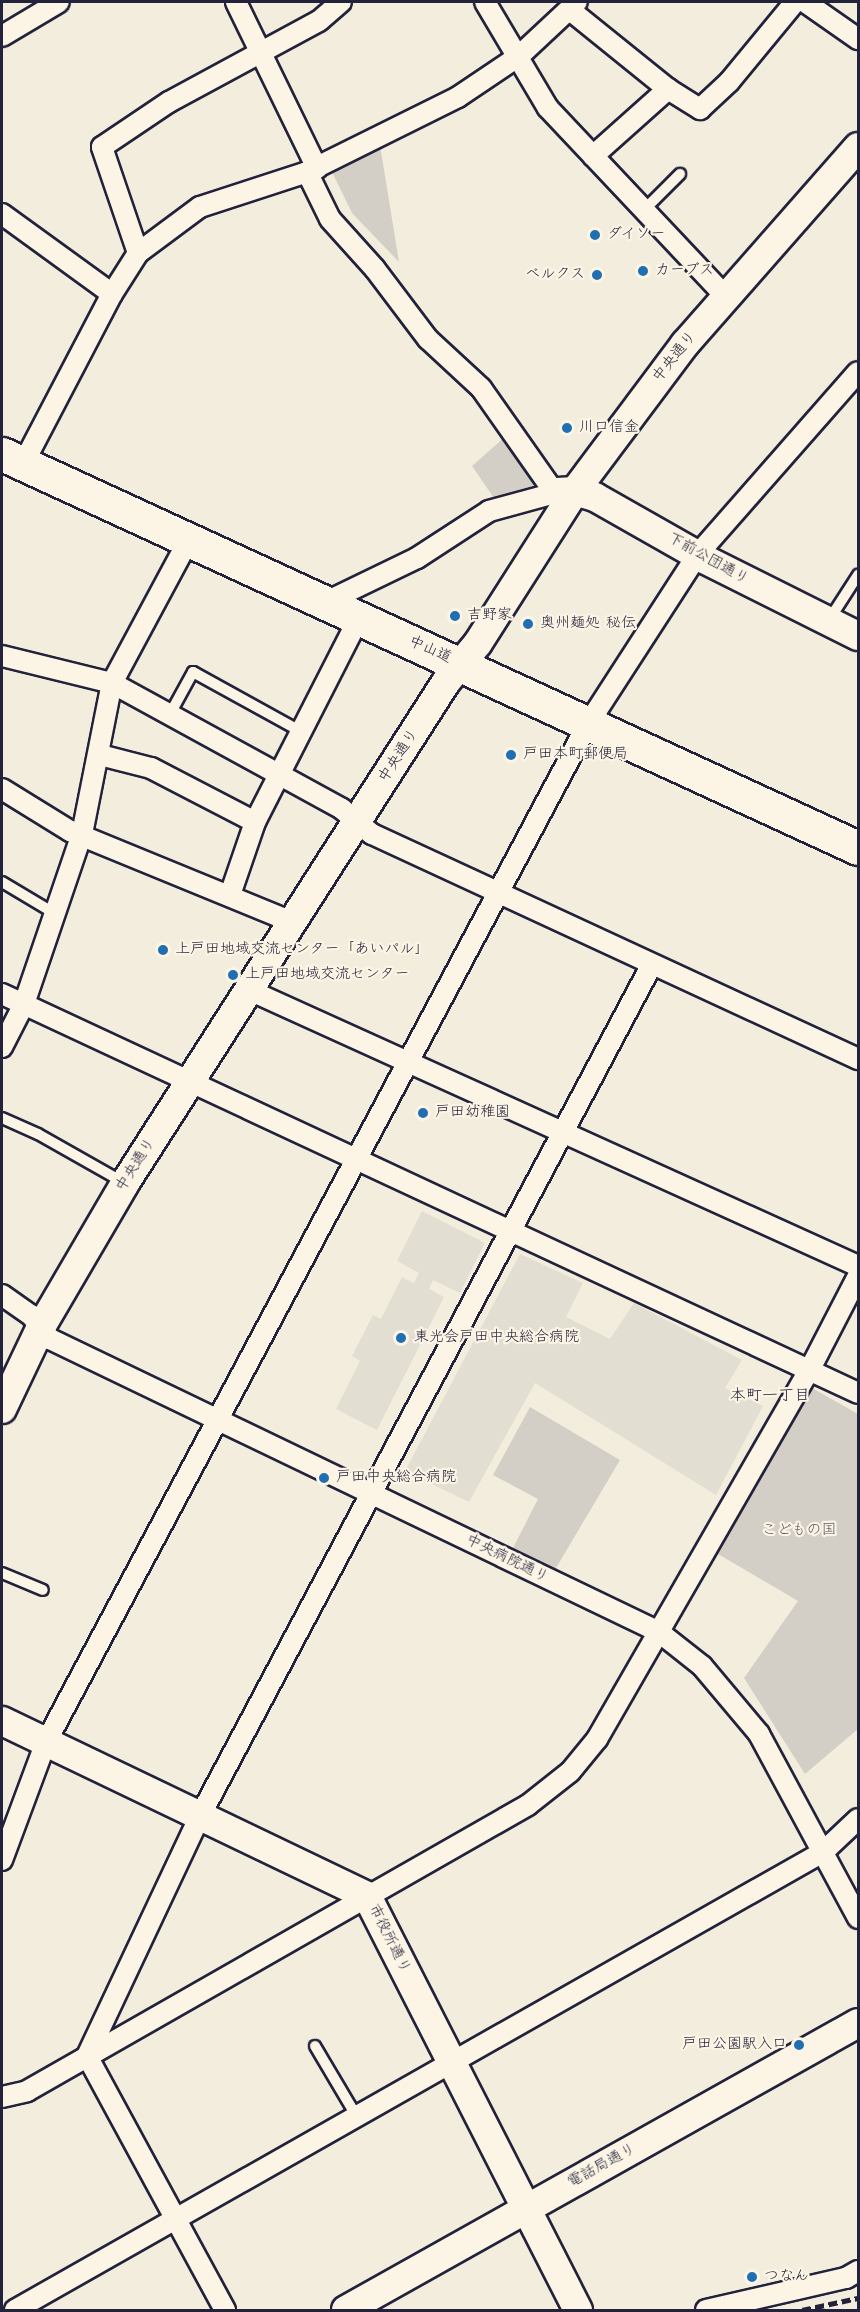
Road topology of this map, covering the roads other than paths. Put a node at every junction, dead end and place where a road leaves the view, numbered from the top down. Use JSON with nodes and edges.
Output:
{"nodes":[{"id":1,"x":236,"y":2,"type":"edge"},
{"id":2,"x":341,"y":2,"type":"edge"},
{"id":3,"x":485,"y":2,"type":"edge"},
{"id":4,"x":795,"y":2,"type":"edge"},
{"id":5,"x":805,"y":2,"type":"edge"},
{"id":6,"x":49,"y":4,"type":"edge"},
{"id":7,"x":574,"y":6,"type":"edge"},
{"id":8,"x":2,"y":36,"type":"edge"},
{"id":9,"x":858,"y":39,"type":"edge"},
{"id":10,"x":263,"y":50,"type":"junction"},
{"id":11,"x":519,"y":56,"type":"junction"},
{"id":12,"x":668,"y":89,"type":"junction"},
{"id":13,"x":858,"y":147,"type":"edge"},
{"id":14,"x":593,"y":156,"type":"junction"},
{"id":15,"x":312,"y":170,"type":"junction"},
{"id":16,"x":680,"y":174,"type":"dead end"},
{"id":17,"x":644,"y":210,"type":"junction"},
{"id":18,"x":2,"y":214,"type":"edge"},
{"id":19,"x":138,"y":253,"type":"junction"},
{"id":20,"x":112,"y":294,"type":"junction"},
{"id":21,"x":725,"y":296,"type":"junction"},
{"id":22,"x":858,"y":372,"type":"edge"},
{"id":23,"x":12,"y":459,"type":"edge"},
{"id":24,"x":564,"y":497,"type":"junction"},
{"id":25,"x":187,"y":543,"type":"junction"},
{"id":26,"x":698,"y":554,"type":"junction"},
{"id":27,"x":858,"y":575,"type":"edge"},
{"id":28,"x":326,"y":602,"type":"junction"},
{"id":29,"x":359,"y":618,"type":"junction"},
{"id":30,"x":828,"y":621,"type":"junction"},
{"id":31,"x":858,"y":636,"type":"edge"},
{"id":32,"x":2,"y":656,"type":"edge"},
{"id":33,"x":461,"y":664,"type":"junction"},
{"id":34,"x":112,"y":683,"type":"junction"},
{"id":35,"x":170,"y":714,"type":"junction"},
{"id":36,"x":588,"y":724,"type":"junction"},
{"id":37,"x":300,"y":731,"type":"junction"},
{"id":38,"x":100,"y":755,"type":"junction"},
{"id":39,"x":279,"y":773,"type":"junction"},
{"id":40,"x":2,"y":789,"type":"edge"},
{"id":41,"x":357,"y":821,"type":"junction"},
{"id":42,"x":255,"y":822,"type":"junction"},
{"id":43,"x":82,"y":834,"type":"junction"},
{"id":44,"x":858,"y":848,"type":"edge"},
{"id":45,"x":2,"y":882,"type":"edge"},
{"id":46,"x":230,"y":895,"type":"junction"},
{"id":47,"x":500,"y":895,"type":"junction"},
{"id":48,"x":54,"y":913,"type":"junction"},
{"id":49,"x":292,"y":922,"type":"junction"},
{"id":50,"x":652,"y":964,"type":"junction"},
{"id":51,"x":249,"y":990,"type":"junction"},
{"id":52,"x":2,"y":994,"type":"edge"},
{"id":53,"x":24,"y":1004,"type":"junction"},
{"id":54,"x":2,"y":1047,"type":"edge"},
{"id":55,"x":858,"y":1059,"type":"edge"},
{"id":56,"x":409,"y":1064,"type":"junction"},
{"id":57,"x":188,"y":1083,"type":"junction"},
{"id":58,"x":2,"y":1118,"type":"edge"},
{"id":59,"x":561,"y":1133,"type":"junction"},
{"id":60,"x":358,"y":1161,"type":"junction"},
{"id":61,"x":125,"y":1183,"type":"junction"},
{"id":62,"x":509,"y":1231,"type":"junction"},
{"id":63,"x":858,"y":1266,"type":"edge"},
{"id":64,"x":858,"y":1276,"type":"edge"},
{"id":65,"x":2,"y":1296,"type":"edge"},
{"id":66,"x":41,"y":1327,"type":"junction"},
{"id":67,"x":810,"y":1370,"type":"junction"},
{"id":68,"x":858,"y":1393,"type":"edge"},
{"id":69,"x":3,"y":1402,"type":"edge"},
{"id":70,"x":218,"y":1420,"type":"junction"},
{"id":71,"x":371,"y":1494,"type":"junction"},
{"id":72,"x":2,"y":1573,"type":"edge"},
{"id":73,"x":43,"y":1590,"type":"dead end"},
{"id":74,"x":659,"y":1632,"type":"junction"},
{"id":75,"x":2,"y":1721,"type":"edge"},
{"id":76,"x":46,"y":1742,"type":"junction"},
{"id":77,"x":200,"y":1816,"type":"junction"},
{"id":78,"x":858,"y":1819,"type":"edge"},
{"id":79,"x":823,"y":1852,"type":"junction"},
{"id":80,"x":2,"y":1860,"type":"edge"},
{"id":81,"x":367,"y":1896,"type":"junction"},
{"id":82,"x":858,"y":1918,"type":"edge"},
{"id":83,"x":858,"y":2023,"type":"edge"},
{"id":84,"x":315,"y":2046,"type":"dead end"},
{"id":85,"x":87,"y":2056,"type":"junction"},
{"id":86,"x":452,"y":2064,"type":"junction"},
{"id":87,"x":2,"y":2097,"type":"edge"},
{"id":88,"x":357,"y":2117,"type":"junction"},
{"id":89,"x":526,"y":2209,"type":"junction"},
{"id":90,"x":177,"y":2219,"type":"junction"},
{"id":91,"x":858,"y":2271,"type":"edge"},
{"id":92,"x":15,"y":2310,"type":"edge"},
{"id":93,"x":225,"y":2310,"type":"edge"},
{"id":94,"x":346,"y":2310,"type":"edge"},
{"id":95,"x":578,"y":2310,"type":"edge"},
{"id":96,"x":706,"y":2310,"type":"edge"}],
"edges":[{"from":1,"to":10,"type":"street"},
{"from":2,"to":10,"type":"street"},
{"from":3,"to":11,"type":"street"},
{"from":4,"to":12,"type":"street"},
{"from":5,"to":9,"type":"street"},
{"from":6,"to":8,"type":"street"},
{"from":7,"to":11,"type":"street"},
{"from":7,"to":12,"type":"street"},
{"from":10,"to":15,"type":"street"},
{"from":10,"to":19,"type":"street"},
{"from":11,"to":14,"type":"street"},
{"from":11,"to":15,"type":"street"},
{"from":12,"to":14,"type":"street"},
{"from":13,"to":21,"type":"street","name":"中央通り"},
{"from":14,"to":17,"type":"street"},
{"from":15,"to":19,"type":"street"},
{"from":15,"to":24,"type":"street"},
{"from":16,"to":17,"type":"lane"},
{"from":17,"to":21,"type":"street"},
{"from":18,"to":20,"type":"street"},
{"from":19,"to":20,"type":"street"},
{"from":20,"to":23,"type":"street"},
{"from":21,"to":24,"type":"street","name":"中央通り"},
{"from":22,"to":26,"type":"street"},
{"from":23,"to":25,"type":"highway","name":"中山道"},
{"from":24,"to":26,"type":"street","name":"下前公団通り"},
{"from":24,"to":28,"type":"street"},
{"from":24,"to":33,"type":"street","name":"中央通り"},
{"from":25,"to":28,"type":"highway","name":"中山道"},
{"from":25,"to":34,"type":"street"},
{"from":26,"to":30,"type":"street","name":"下前公団通り"},
{"from":26,"to":36,"type":"street"},
{"from":27,"to":30,"type":"lane"},
{"from":28,"to":29,"type":"highway","name":"中山道"},
{"from":29,"to":33,"type":"highway","name":"中山道"},
{"from":29,"to":37,"type":"street"},
{"from":30,"to":31,"type":"street","name":"下前公団通り"},
{"from":32,"to":34,"type":"street"},
{"from":33,"to":36,"type":"highway","name":"中山道"},
{"from":33,"to":41,"type":"street","name":"中央通り"},
{"from":34,"to":35,"type":"street"},
{"from":34,"to":38,"type":"street"},
{"from":35,"to":37,"type":"lane"},
{"from":35,"to":39,"type":"street"},
{"from":36,"to":44,"type":"highway","name":"中山道"},
{"from":36,"to":47,"type":"street"},
{"from":37,"to":39,"type":"street"},
{"from":38,"to":42,"type":"street"},
{"from":38,"to":43,"type":"street"},
{"from":39,"to":41,"type":"street"},
{"from":39,"to":42,"type":"street"},
{"from":40,"to":43,"type":"street"},
{"from":41,"to":47,"type":"street"},
{"from":41,"to":49,"type":"street","name":"中央通り"},
{"from":42,"to":46,"type":"street"},
{"from":43,"to":46,"type":"street"},
{"from":43,"to":48,"type":"street"},
{"from":45,"to":48,"type":"lane"},
{"from":46,"to":49,"type":"street"},
{"from":47,"to":50,"type":"street"},
{"from":47,"to":56,"type":"street"},
{"from":48,"to":53,"type":"street"},
{"from":49,"to":51,"type":"street","name":"中央通り"},
{"from":50,"to":55,"type":"street"},
{"from":50,"to":59,"type":"street"},
{"from":51,"to":56,"type":"street"},
{"from":51,"to":57,"type":"street","name":"中央通り"},
{"from":52,"to":53,"type":"street"},
{"from":53,"to":54,"type":"street"},
{"from":53,"to":57,"type":"street"},
{"from":56,"to":59,"type":"street"},
{"from":56,"to":60,"type":"street"},
{"from":57,"to":60,"type":"street"},
{"from":57,"to":61,"type":"street","name":"中央通り"},
{"from":58,"to":61,"type":"lane"},
{"from":59,"to":62,"type":"street"},
{"from":59,"to":63,"type":"street"},
{"from":60,"to":62,"type":"street"},
{"from":60,"to":70,"type":"street"},
{"from":61,"to":66,"type":"street","name":"中央通り"},
{"from":62,"to":67,"type":"street"},
{"from":62,"to":71,"type":"street"},
{"from":64,"to":67,"type":"street"},
{"from":65,"to":66,"type":"street","name":"中央病院通り"},
{"from":66,"to":69,"type":"street","name":"中央通り"},
{"from":66,"to":70,"type":"street","name":"中央病院通り"},
{"from":67,"to":68,"type":"street"},
{"from":67,"to":74,"type":"street"},
{"from":70,"to":71,"type":"street","name":"中央病院通り"},
{"from":70,"to":76,"type":"street"},
{"from":71,"to":74,"type":"street","name":"中央病院通り"},
{"from":71,"to":77,"type":"street"},
{"from":72,"to":73,"type":"lane"},
{"from":74,"to":79,"type":"street","name":"中央病院通り"},
{"from":74,"to":81,"type":"street"},
{"from":75,"to":76,"type":"street","name":"市役所通り"},
{"from":76,"to":77,"type":"street","name":"市役所通り"},
{"from":76,"to":80,"type":"street"},
{"from":77,"to":81,"type":"street","name":"市役所通り"},
{"from":77,"to":85,"type":"street"},
{"from":78,"to":79,"type":"street"},
{"from":79,"to":82,"type":"street","name":"中央病院通り"},
{"from":79,"to":86,"type":"street"},
{"from":81,"to":85,"type":"street"},
{"from":81,"to":86,"type":"street","name":"市役所通り"},
{"from":83,"to":89,"type":"street","name":"電話局通り"},
{"from":84,"to":88,"type":"lane"},
{"from":85,"to":87,"type":"street"},
{"from":85,"to":90,"type":"street"},
{"from":86,"to":88,"type":"street"},
{"from":86,"to":89,"type":"street","name":"市役所通り"},
{"from":88,"to":90,"type":"street"},
{"from":89,"to":94,"type":"street","name":"電話局通り"},
{"from":89,"to":95,"type":"street","name":"市役所通り"},
{"from":90,"to":92,"type":"street"},
{"from":90,"to":93,"type":"street"},
{"from":91,"to":96,"type":"street"}]}
